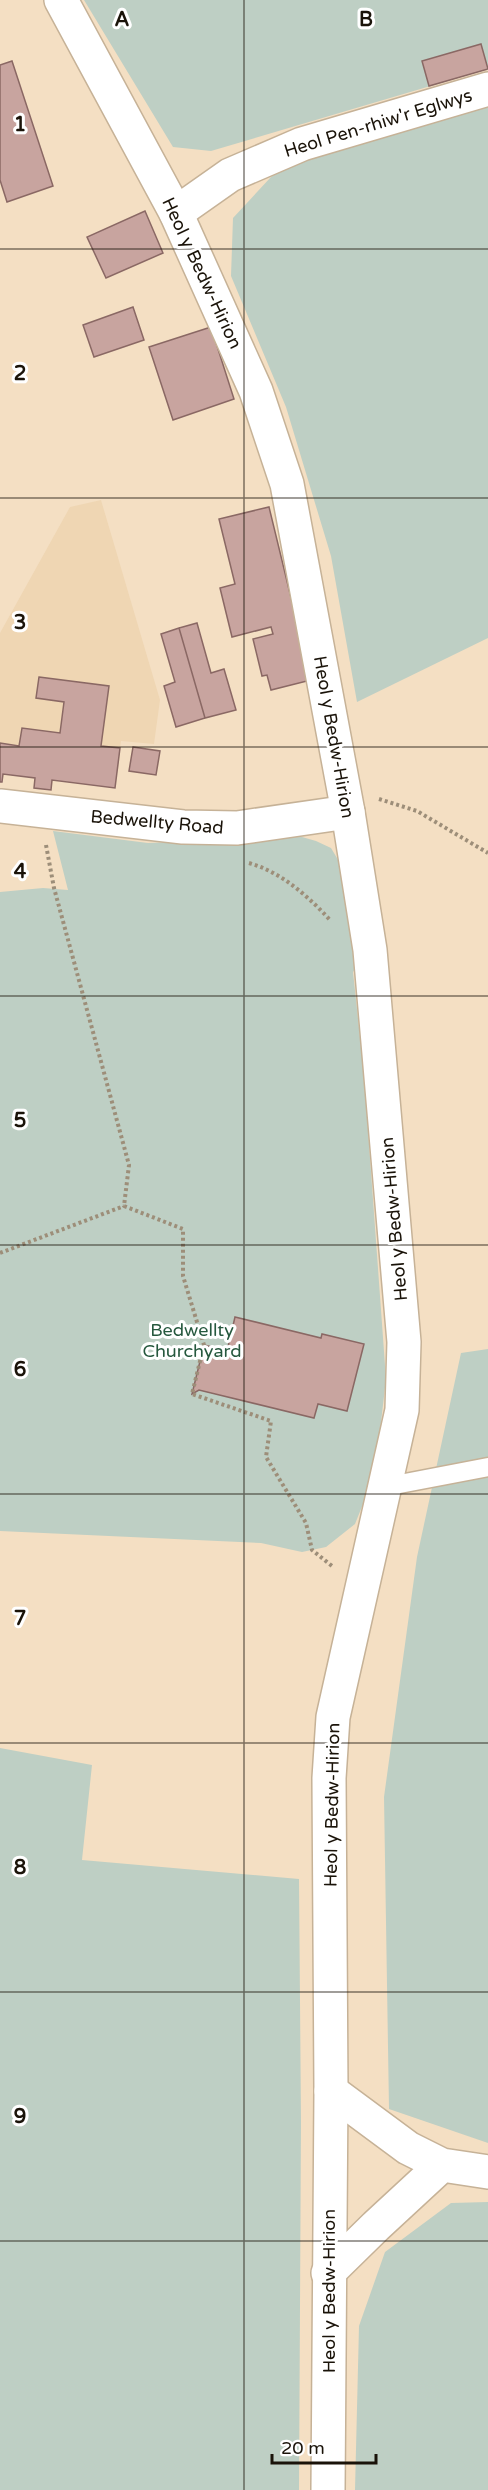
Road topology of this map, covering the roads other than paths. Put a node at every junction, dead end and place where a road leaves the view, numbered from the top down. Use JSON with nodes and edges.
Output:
{"nodes":[{"id":1,"x":61,"y":0,"type":"edge"},
{"id":2,"x":488,"y":89,"type":"edge"},
{"id":3,"x":176,"y":213,"type":"junction"},
{"id":4,"x":0,"y":806,"type":"edge"},
{"id":5,"x":347,"y":807,"type":"junction"},
{"id":6,"x":488,"y":1467,"type":"edge"},
{"id":7,"x":384,"y":1487,"type":"junction"},
{"id":8,"x":331,"y":2091,"type":"junction"},
{"id":9,"x":442,"y":2165,"type":"junction"},
{"id":10,"x":488,"y":2172,"type":"edge"},
{"id":11,"x":328,"y":2273,"type":"junction"},
{"id":12,"x":328,"y":2490,"type":"edge"}],
"edges":[{"from":1,"to":3,"type":"street","name":"Heol y Bedw-Hirion"},
{"from":2,"to":3,"type":"street","name":"Heol Pen-rhiw'r Eglwys"},
{"from":3,"to":5,"type":"street","name":"Heol y Bedw-Hirion"},
{"from":4,"to":5,"type":"street","name":"Bedwellty Road"},
{"from":5,"to":7,"type":"street","name":"Heol y Bedw-Hirion"},
{"from":6,"to":7,"type":"lane"},
{"from":7,"to":8,"type":"street","name":"Heol y Bedw-Hirion"},
{"from":8,"to":9,"type":"street"},
{"from":8,"to":11,"type":"street","name":"Heol y Bedw-Hirion"},
{"from":9,"to":10,"type":"street"},
{"from":9,"to":11,"type":"street"},
{"from":11,"to":12,"type":"street","name":"Heol y Bedw-Hirion"}]}
